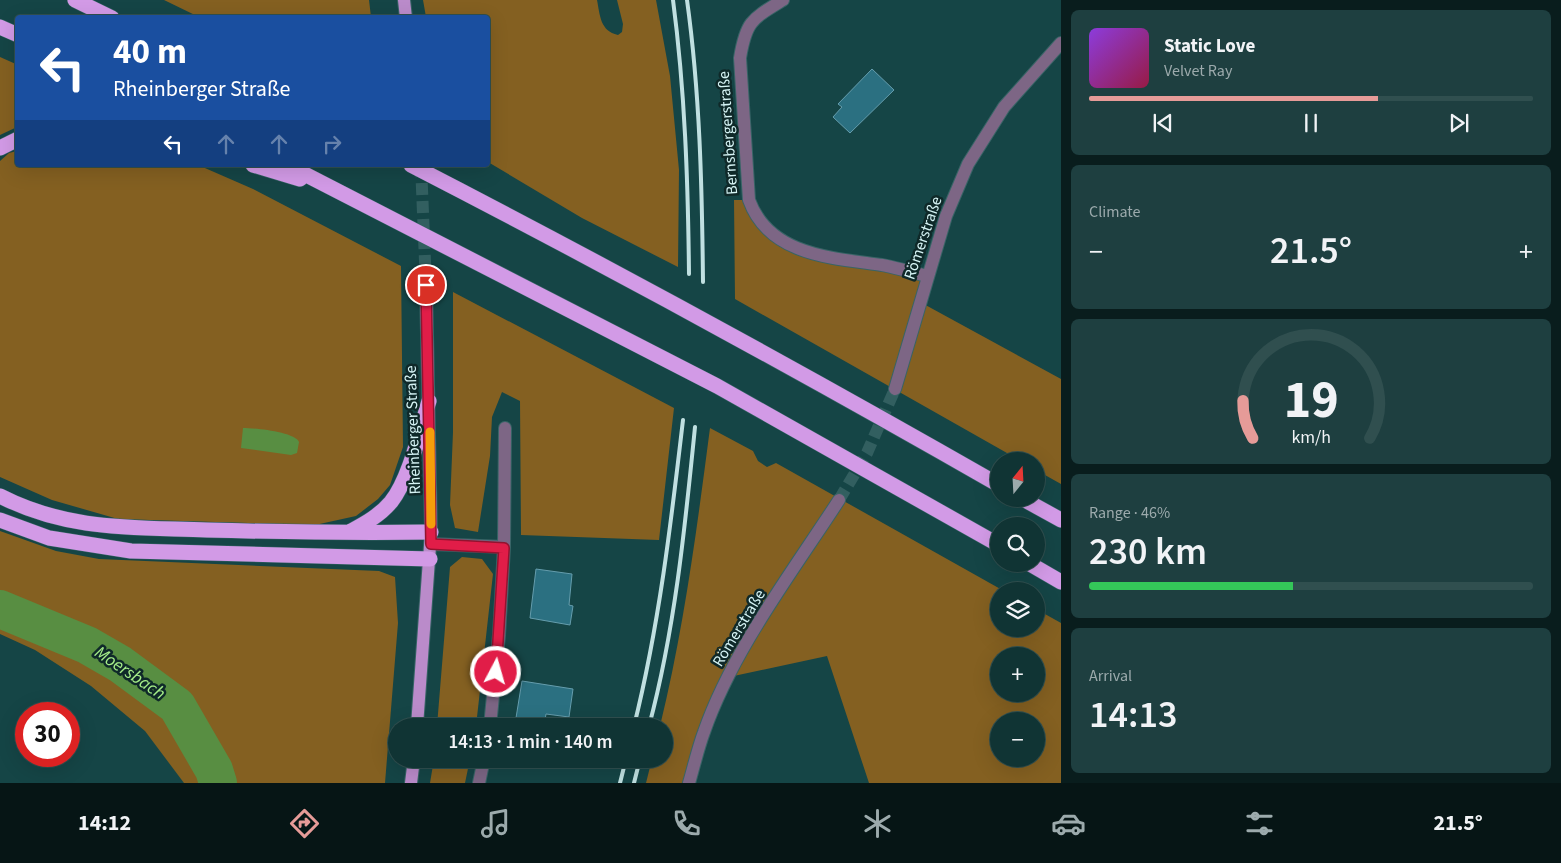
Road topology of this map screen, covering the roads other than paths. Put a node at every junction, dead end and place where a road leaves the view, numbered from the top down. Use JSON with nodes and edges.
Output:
{"nodes":[{"id":1,"x":75,"y":0,"type":"edge"},
{"id":2,"x":404,"y":0,"type":"edge"},
{"id":3,"x":783,"y":0,"type":"edge"},
{"id":4,"x":106,"y":15,"type":"edge"},
{"id":5,"x":406,"y":15,"type":"edge"},
{"id":6,"x":0,"y":26,"type":"edge"},
{"id":7,"x":15,"y":34,"type":"edge"},
{"id":8,"x":1061,"y":44,"type":"edge"},
{"id":9,"x":15,"y":140,"type":"edge"},
{"id":10,"x":0,"y":148,"type":"edge"},
{"id":11,"x":260,"y":167,"type":"edge"},
{"id":12,"x":291,"y":167,"type":"edge"},
{"id":13,"x":415,"y":167,"type":"edge"},
{"id":14,"x":343,"y":192,"type":"junction"},
{"id":15,"x":927,"y":276,"type":"junction"},
{"id":16,"x":426,"y":285,"type":"tunnel mouth"},
{"id":17,"x":894,"y":389,"type":"tunnel mouth"},
{"id":18,"x":429,"y":401,"type":"junction"},
{"id":19,"x":505,"y":428,"type":"dead end"},
{"id":20,"x":990,"y":480,"type":"edge"},
{"id":21,"x":0,"y":496,"type":"edge"},
{"id":22,"x":839,"y":500,"type":"tunnel mouth"},
{"id":23,"x":1039,"y":508,"type":"edge"},
{"id":24,"x":0,"y":520,"type":"edge"},
{"id":25,"x":1061,"y":520,"type":"edge"},
{"id":26,"x":348,"y":532,"type":"junction"},
{"id":27,"x":431,"y":538,"type":"junction"},
{"id":28,"x":990,"y":540,"type":"edge"},
{"id":29,"x":504,"y":548,"type":"junction"},
{"id":30,"x":430,"y":560,"type":"junction"},
{"id":31,"x":1044,"y":572,"type":"edge"},
{"id":32,"x":1061,"y":582,"type":"edge"},
{"id":33,"x":418,"y":718,"type":"edge"},
{"id":34,"x":491,"y":718,"type":"edge"},
{"id":35,"x":413,"y":768,"type":"edge"},
{"id":36,"x":482,"y":768,"type":"edge"},
{"id":37,"x":411,"y":783,"type":"edge"},
{"id":38,"x":479,"y":783,"type":"edge"},
{"id":39,"x":689,"y":783,"type":"edge"}],
"edges":[{"from":1,"to":4,"type":"highway"},
{"from":2,"to":5,"type":"main road"},
{"from":3,"to":15,"type":"street","name":"Bernsbergerstraße"},
{"from":6,"to":7,"type":"highway"},
{"from":8,"to":15,"type":"street","name":"Römerstraße"},
{"from":9,"to":10,"type":"highway"},
{"from":11,"to":14,"type":"highway"},
{"from":12,"to":14,"type":"highway"},
{"from":13,"to":20,"type":"highway"},
{"from":14,"to":28,"type":"highway"},
{"from":15,"to":17,"type":"street","name":"Römerstraße"},
{"from":16,"to":18,"type":"main road","name":"Rheinberger Straße"},
{"from":18,"to":26,"type":"highway"},
{"from":18,"to":27,"type":"main road","name":"Rheinberger Straße"},
{"from":19,"to":29,"type":"street"},
{"from":21,"to":26,"type":"highway"},
{"from":22,"to":39,"type":"street","name":"Römerstraße"},
{"from":23,"to":25,"type":"highway"},
{"from":24,"to":30,"type":"highway"},
{"from":26,"to":27,"type":"highway"},
{"from":27,"to":29,"type":"street"},
{"from":27,"to":30,"type":"main road","name":"Rheinberger Straße"},
{"from":29,"to":34,"type":"street"},
{"from":30,"to":33,"type":"main road","name":"Rheinberger Straße"},
{"from":31,"to":32,"type":"highway"},
{"from":35,"to":37,"type":"main road"},
{"from":36,"to":38,"type":"street"}]}
